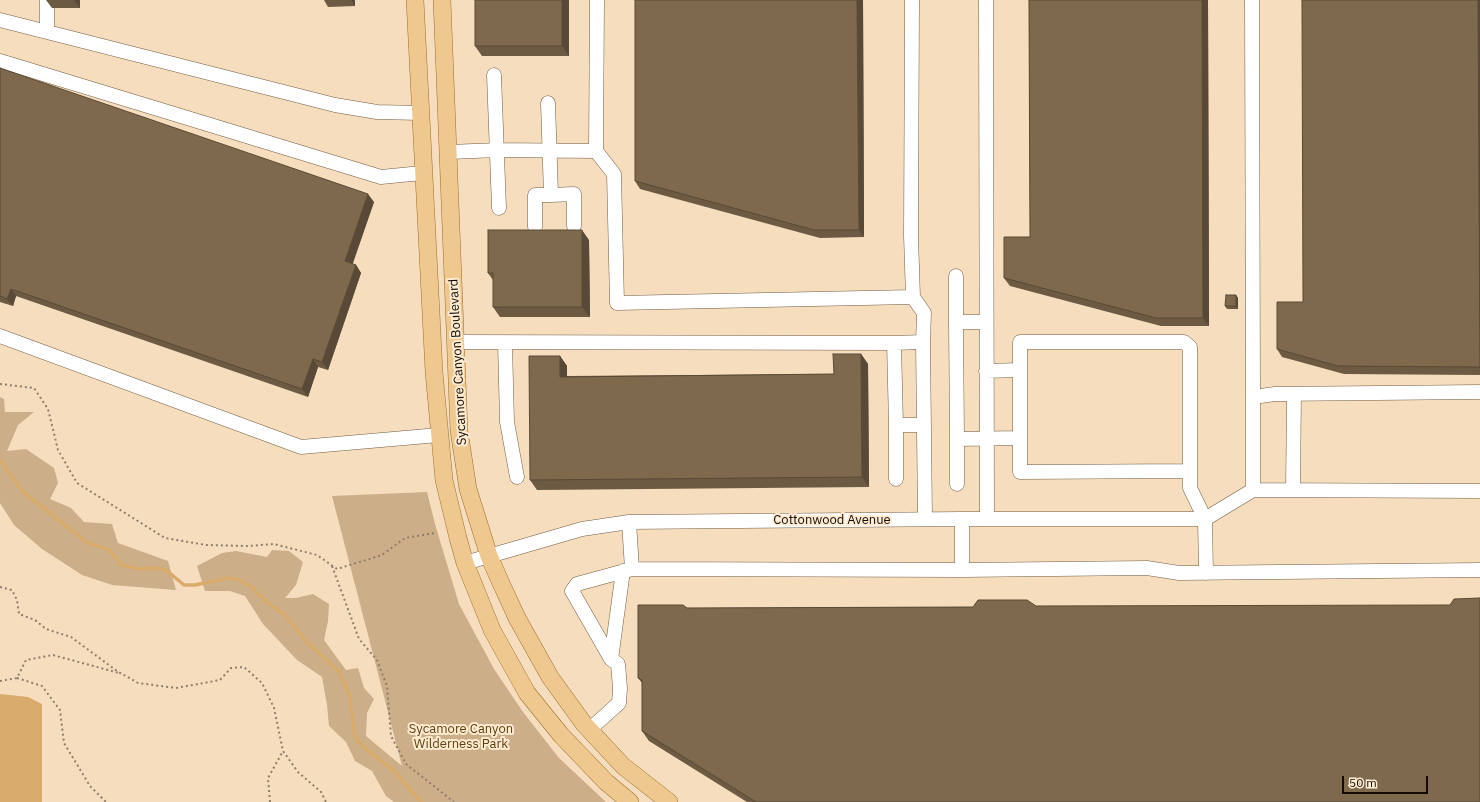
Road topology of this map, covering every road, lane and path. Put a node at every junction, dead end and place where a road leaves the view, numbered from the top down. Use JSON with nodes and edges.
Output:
{"nodes":[{"id":1,"x":47,"y":0,"type":"edge"},
{"id":2,"x":415,"y":0,"type":"edge"},
{"id":3,"x":442,"y":0,"type":"edge"},
{"id":4,"x":597,"y":0,"type":"edge"},
{"id":5,"x":912,"y":0,"type":"edge"},
{"id":6,"x":986,"y":0,"type":"edge"},
{"id":7,"x":1252,"y":0,"type":"edge"},
{"id":8,"x":0,"y":20,"type":"edge"},
{"id":9,"x":47,"y":32,"type":"junction"},
{"id":10,"x":0,"y":61,"type":"edge"},
{"id":11,"x":494,"y":75,"type":"dead end"},
{"id":12,"x":548,"y":102,"type":"dead end"},
{"id":13,"x":420,"y":113,"type":"junction"},
{"id":14,"x":498,"y":150,"type":"junction"},
{"id":15,"x":550,"y":150,"type":"junction"},
{"id":16,"x":596,"y":151,"type":"junction"},
{"id":17,"x":449,"y":152,"type":"junction"},
{"id":18,"x":422,"y":173,"type":"junction"},
{"id":19,"x":551,"y":195,"type":"junction"},
{"id":20,"x":499,"y":208,"type":"dead end"},
{"id":21,"x":574,"y":226,"type":"dead end"},
{"id":22,"x":535,"y":227,"type":"dead end"},
{"id":23,"x":956,"y":276,"type":"dead end"},
{"id":24,"x":913,"y":297,"type":"junction"},
{"id":25,"x":956,"y":322,"type":"junction"},
{"id":26,"x":986,"y":322,"type":"junction"},
{"id":27,"x":0,"y":336,"type":"edge"},
{"id":28,"x":455,"y":342,"type":"junction"},
{"id":29,"x":923,"y":342,"type":"junction"},
{"id":30,"x":505,"y":343,"type":"junction"},
{"id":31,"x":894,"y":343,"type":"junction"},
{"id":32,"x":1020,"y":370,"type":"junction"},
{"id":33,"x":986,"y":371,"type":"junction"},
{"id":34,"x":0,"y":384,"type":"edge"},
{"id":35,"x":1480,"y":392,"type":"edge"},
{"id":36,"x":1294,"y":394,"type":"junction"},
{"id":37,"x":1253,"y":397,"type":"junction"},
{"id":38,"x":924,"y":424,"type":"junction"},
{"id":39,"x":896,"y":425,"type":"junction"},
{"id":40,"x":439,"y":435,"type":"junction"},
{"id":41,"x":986,"y":438,"type":"junction"},
{"id":42,"x":1020,"y":438,"type":"junction"},
{"id":43,"x":957,"y":439,"type":"junction"},
{"id":44,"x":1190,"y":471,"type":"junction"},
{"id":45,"x":517,"y":477,"type":"dead end"},
{"id":46,"x":896,"y":479,"type":"dead end"},
{"id":47,"x":957,"y":484,"type":"dead end"},
{"id":48,"x":1253,"y":490,"type":"junction"},
{"id":49,"x":1293,"y":490,"type":"junction"},
{"id":50,"x":1480,"y":491,"type":"edge"},
{"id":51,"x":925,"y":519,"type":"junction"},
{"id":52,"x":962,"y":519,"type":"junction"},
{"id":53,"x":986,"y":519,"type":"junction"},
{"id":54,"x":1205,"y":519,"type":"junction"},
{"id":55,"x":629,"y":522,"type":"junction"},
{"id":56,"x":435,"y":533,"type":"dead end"},
{"id":57,"x":489,"y":556,"type":"junction"},
{"id":58,"x":465,"y":563,"type":"junction"},
{"id":59,"x":332,"y":566,"type":"junction"},
{"id":60,"x":627,"y":570,"type":"junction"},
{"id":61,"x":962,"y":570,"type":"junction"},
{"id":62,"x":1480,"y":570,"type":"edge"},
{"id":63,"x":1206,"y":573,"type":"junction"},
{"id":64,"x":0,"y":587,"type":"edge"},
{"id":65,"x":611,"y":658,"type":"junction"},
{"id":66,"x":123,"y":674,"type":"junction"},
{"id":67,"x":17,"y":678,"type":"junction"},
{"id":68,"x":0,"y":681,"type":"edge"},
{"id":69,"x":589,"y":730,"type":"junction"},
{"id":70,"x":283,"y":751,"type":"junction"},
{"id":71,"x":106,"y":802,"type":"edge"},
{"id":72,"x":270,"y":802,"type":"edge"},
{"id":73,"x":326,"y":802,"type":"edge"},
{"id":74,"x":454,"y":802,"type":"edge"},
{"id":75,"x":630,"y":802,"type":"edge"},
{"id":76,"x":669,"y":802,"type":"edge"}],
"edges":[{"from":1,"to":9,"type":"street"},
{"from":2,"to":13,"type":"main road","name":"Sycamore Canyon Boulevard"},
{"from":3,"to":17,"type":"main road","name":"Sycamore Canyon Boulevard"},
{"from":4,"to":16,"type":"street"},
{"from":5,"to":24,"type":"street"},
{"from":6,"to":26,"type":"street"},
{"from":7,"to":37,"type":"street"},
{"from":8,"to":9,"type":"street"},
{"from":9,"to":13,"type":"street"},
{"from":10,"to":18,"type":"street"},
{"from":11,"to":14,"type":"street"},
{"from":12,"to":15,"type":"street"},
{"from":13,"to":18,"type":"main road","name":"Sycamore Canyon Boulevard"},
{"from":14,"to":15,"type":"street"},
{"from":14,"to":17,"type":"street"},
{"from":14,"to":20,"type":"street"},
{"from":15,"to":16,"type":"street"},
{"from":15,"to":19,"type":"street"},
{"from":16,"to":24,"type":"street"},
{"from":17,"to":28,"type":"main road","name":"Sycamore Canyon Boulevard"},
{"from":18,"to":40,"type":"main road","name":"Sycamore Canyon Boulevard"},
{"from":19,"to":21,"type":"street"},
{"from":19,"to":22,"type":"street"},
{"from":23,"to":25,"type":"street"},
{"from":24,"to":29,"type":"street"},
{"from":25,"to":26,"type":"street"},
{"from":25,"to":43,"type":"street"},
{"from":26,"to":33,"type":"street"},
{"from":27,"to":40,"type":"street"},
{"from":28,"to":30,"type":"street"},
{"from":28,"to":57,"type":"main road","name":"Sycamore Canyon Boulevard"},
{"from":29,"to":31,"type":"street"},
{"from":29,"to":38,"type":"street"},
{"from":30,"to":31,"type":"street"},
{"from":30,"to":45,"type":"street"},
{"from":31,"to":39,"type":"street"},
{"from":32,"to":33,"type":"street"},
{"from":32,"to":42,"type":"street"},
{"from":32,"to":44,"type":"street"},
{"from":33,"to":41,"type":"street"},
{"from":34,"to":59,"type":"path"},
{"from":35,"to":36,"type":"street"},
{"from":36,"to":37,"type":"street"},
{"from":36,"to":49,"type":"street"},
{"from":37,"to":48,"type":"street"},
{"from":38,"to":39,"type":"street"},
{"from":38,"to":51,"type":"street"},
{"from":39,"to":46,"type":"street"},
{"from":40,"to":58,"type":"main road","name":"Sycamore Canyon Boulevard"},
{"from":41,"to":42,"type":"street"},
{"from":41,"to":43,"type":"street"},
{"from":41,"to":53,"type":"street"},
{"from":42,"to":44,"type":"street"},
{"from":43,"to":47,"type":"street"},
{"from":44,"to":54,"type":"street"},
{"from":48,"to":49,"type":"street"},
{"from":48,"to":54,"type":"street"},
{"from":49,"to":50,"type":"street"},
{"from":51,"to":52,"type":"street","name":"Cottonwood Avenue"},
{"from":51,"to":55,"type":"street","name":"Cottonwood Avenue"},
{"from":52,"to":53,"type":"street","name":"Cottonwood Avenue"},
{"from":52,"to":61,"type":"street"},
{"from":53,"to":54,"type":"street","name":"Cottonwood Avenue"},
{"from":54,"to":63,"type":"street"},
{"from":55,"to":57,"type":"street","name":"Cottonwood Avenue"},
{"from":55,"to":60,"type":"street"},
{"from":56,"to":59,"type":"path"},
{"from":57,"to":58,"type":"street","name":"Cottonwood Avenue"},
{"from":57,"to":69,"type":"main road","name":"Sycamore Canyon Boulevard"},
{"from":58,"to":75,"type":"main road","name":"Sycamore Canyon Boulevard"},
{"from":59,"to":74,"type":"path"},
{"from":60,"to":61,"type":"street"},
{"from":60,"to":65,"type":"street"},
{"from":60,"to":65,"type":"street"},
{"from":61,"to":63,"type":"street"},
{"from":62,"to":63,"type":"street"},
{"from":64,"to":66,"type":"path"},
{"from":65,"to":69,"type":"street"},
{"from":66,"to":67,"type":"path"},
{"from":66,"to":70,"type":"path"},
{"from":67,"to":68,"type":"path"},
{"from":67,"to":71,"type":"path"},
{"from":69,"to":76,"type":"main road","name":"Sycamore Canyon Boulevard"},
{"from":70,"to":72,"type":"path"},
{"from":70,"to":73,"type":"path"}]}
